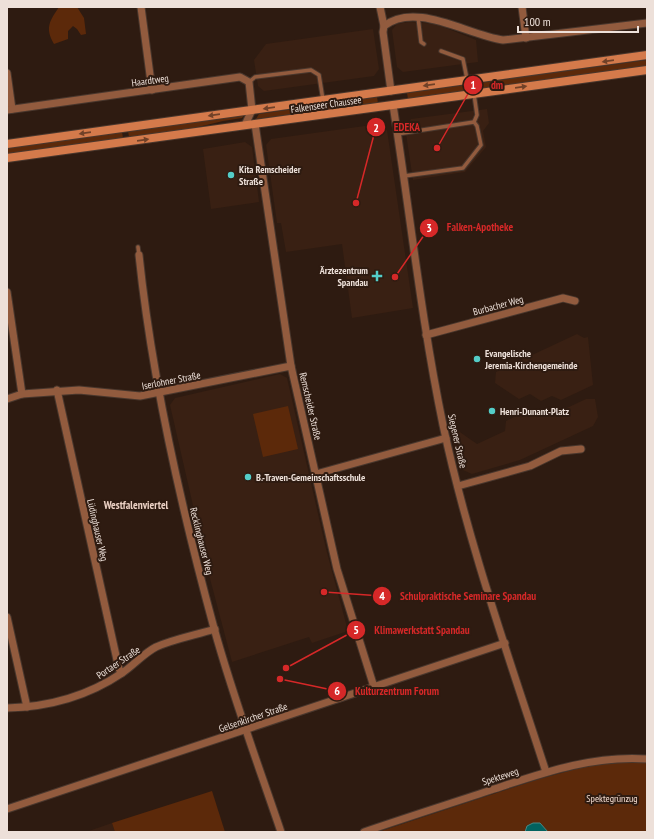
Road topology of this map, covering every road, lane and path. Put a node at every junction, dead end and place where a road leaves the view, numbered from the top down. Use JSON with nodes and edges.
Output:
{"nodes":[{"id":1,"x":141,"y":7,"type":"edge"},
{"id":2,"x":380,"y":7,"type":"edge"},
{"id":3,"x":522,"y":7,"type":"edge"},
{"id":4,"x":418,"y":17,"type":"junction"},
{"id":5,"x":647,"y":23,"type":"edge"},
{"id":6,"x":384,"y":26,"type":"junction"},
{"id":7,"x":526,"y":38,"type":"junction"},
{"id":8,"x":424,"y":44,"type":"dead end"},
{"id":9,"x":441,"y":51,"type":"dead end"},
{"id":10,"x":647,"y":55,"type":"edge"},
{"id":11,"x":647,"y":70,"type":"edge"},
{"id":12,"x":7,"y":74,"type":"edge"},
{"id":13,"x":467,"y":80,"type":"junction"},
{"id":14,"x":249,"y":82,"type":"junction"},
{"id":15,"x":152,"y":90,"type":"junction"},
{"id":16,"x":391,"y":91,"type":"junction"},
{"id":17,"x":474,"y":94,"type":"junction"},
{"id":18,"x":323,"y":100,"type":"junction"},
{"id":19,"x":393,"y":105,"type":"junction"},
{"id":20,"x":9,"y":110,"type":"edge"},
{"id":21,"x":252,"y":110,"type":"junction"},
{"id":22,"x":474,"y":122,"type":"junction"},
{"id":23,"x":255,"y":124,"type":"junction"},
{"id":24,"x":245,"y":125,"type":"junction"},
{"id":25,"x":397,"y":134,"type":"junction"},
{"id":26,"x":7,"y":144,"type":"edge"},
{"id":27,"x":7,"y":158,"type":"edge"},
{"id":28,"x":403,"y":176,"type":"junction"},
{"id":29,"x":138,"y":247,"type":"dead end"},
{"id":30,"x":139,"y":255,"type":"joint"},
{"id":31,"x":7,"y":292,"type":"edge"},
{"id":32,"x":575,"y":301,"type":"dead end"},
{"id":33,"x":426,"y":334,"type":"junction"},
{"id":34,"x":291,"y":366,"type":"junction"},
{"id":35,"x":57,"y":390,"type":"junction"},
{"id":36,"x":160,"y":393,"type":"junction"},
{"id":37,"x":22,"y":394,"type":"junction"},
{"id":38,"x":7,"y":399,"type":"edge"},
{"id":39,"x":446,"y":438,"type":"junction"},
{"id":40,"x":581,"y":449,"type":"dead end"},
{"id":41,"x":316,"y":474,"type":"junction"},
{"id":42,"x":458,"y":486,"type":"junction"},
{"id":43,"x":7,"y":617,"type":"edge"},
{"id":44,"x":215,"y":629,"type":"junction"},
{"id":45,"x":505,"y":642,"type":"junction"},
{"id":46,"x":122,"y":673,"type":"junction"},
{"id":47,"x":374,"y":687,"type":"junction"},
{"id":48,"x":7,"y":708,"type":"edge"},
{"id":49,"x":27,"y":708,"type":"junction"},
{"id":50,"x":247,"y":730,"type":"junction"},
{"id":51,"x":647,"y":759,"type":"edge"},
{"id":52,"x":546,"y":772,"type":"junction"},
{"id":53,"x":7,"y":809,"type":"edge"},
{"id":54,"x":281,"y":832,"type":"edge"},
{"id":55,"x":364,"y":832,"type":"edge"}],
"edges":[{"from":1,"to":15,"type":"street"},
{"from":2,"to":6,"type":"street"},
{"from":3,"to":7,"type":"street"},
{"from":4,"to":6,"type":"street"},
{"from":4,"to":7,"type":"street"},
{"from":4,"to":8,"type":"lane"},
{"from":5,"to":7,"type":"street"},
{"from":6,"to":16,"type":"street"},
{"from":9,"to":13,"type":"lane"},
{"from":10,"to":13,"type":"main road","name":"Falkenseer Chaussee","one_way":true},
{"from":17,"to":11,"type":"main road","name":"Falkenseer Chaussee","one_way":true},
{"from":12,"to":20,"type":"street"},
{"from":13,"to":16,"type":"main road","name":"Falkenseer Chaussee","one_way":true},
{"from":14,"to":15,"type":"street","name":"Haardtweg"},
{"from":14,"to":18,"type":"lane"},
{"from":14,"to":21,"type":"street"},
{"from":15,"to":20,"type":"street","name":"Haardtweg"},
{"from":16,"to":18,"type":"main road","name":"Falkenseer Chaussee"},
{"from":16,"to":19,"type":"main road"},
{"from":17,"to":19,"type":"main road","name":"Falkenseer Chaussee"},
{"from":17,"to":22,"type":"lane"},
{"from":18,"to":21,"type":"main road","name":"Falkenseer Chaussee","one_way":true},
{"from":19,"to":23,"type":"main road","name":"Falkenseer Chaussee"},
{"from":19,"to":25,"type":"street","name":"Siegener Straße"},
{"from":21,"to":24,"type":"street"},
{"from":21,"to":26,"type":"main road","name":"Falkenseer Chaussee","one_way":true},
{"from":22,"to":25,"type":"lane"},
{"from":22,"to":28,"type":"lane"},
{"from":23,"to":24,"type":"main road","name":"Falkenseer Chaussee"},
{"from":23,"to":34,"type":"street","name":"Remscheider Straße"},
{"from":27,"to":24,"type":"main road","name":"Falkenseer Chaussee","one_way":true},
{"from":25,"to":28,"type":"street","name":"Siegener Straße"},
{"from":28,"to":33,"type":"street","name":"Siegener Straße"},
{"from":29,"to":30,"type":"lane","name":"Recklinghauser Weg"},
{"from":30,"to":36,"type":"street","name":"Recklinghauser Weg"},
{"from":31,"to":37,"type":"street"},
{"from":32,"to":33,"type":"street","name":"Burbacher Weg"},
{"from":33,"to":39,"type":"street","name":"Siegener Straße"},
{"from":34,"to":36,"type":"street","name":"Iserlohner Straße"},
{"from":34,"to":41,"type":"street","name":"Remscheider Straße"},
{"from":35,"to":36,"type":"street","name":"Iserlohner Straße"},
{"from":35,"to":37,"type":"street","name":"Iserlohner Straße"},
{"from":35,"to":46,"type":"street","name":"Lüdinghauser Weg"},
{"from":36,"to":44,"type":"street","name":"Recklinghauser Weg"},
{"from":37,"to":38,"type":"street","name":"Iserlohner Straße"},
{"from":39,"to":41,"type":"street"},
{"from":39,"to":42,"type":"street","name":"Siegener Straße"},
{"from":40,"to":42,"type":"street"},
{"from":41,"to":47,"type":"street","name":"Remscheider Straße"},
{"from":42,"to":45,"type":"street","name":"Siegener Straße"},
{"from":43,"to":49,"type":"street"},
{"from":44,"to":46,"type":"street","name":"Portaer Straße"},
{"from":44,"to":50,"type":"street","name":"Recklinghauser Weg"},
{"from":45,"to":47,"type":"street","name":"Gelsenkircher Straße"},
{"from":45,"to":52,"type":"street","name":"Siegener Straße"},
{"from":46,"to":49,"type":"street","name":"Portaer Straße"},
{"from":47,"to":50,"type":"street","name":"Gelsenkircher Straße"},
{"from":48,"to":49,"type":"street","name":"Portaer Straße"},
{"from":50,"to":53,"type":"street","name":"Gelsenkircher Straße"},
{"from":50,"to":54,"type":"street","name":"Recklinghauser Weg"},
{"from":51,"to":52,"type":"street","name":"Spekteweg"},
{"from":52,"to":55,"type":"street","name":"Spekteweg"}]}
